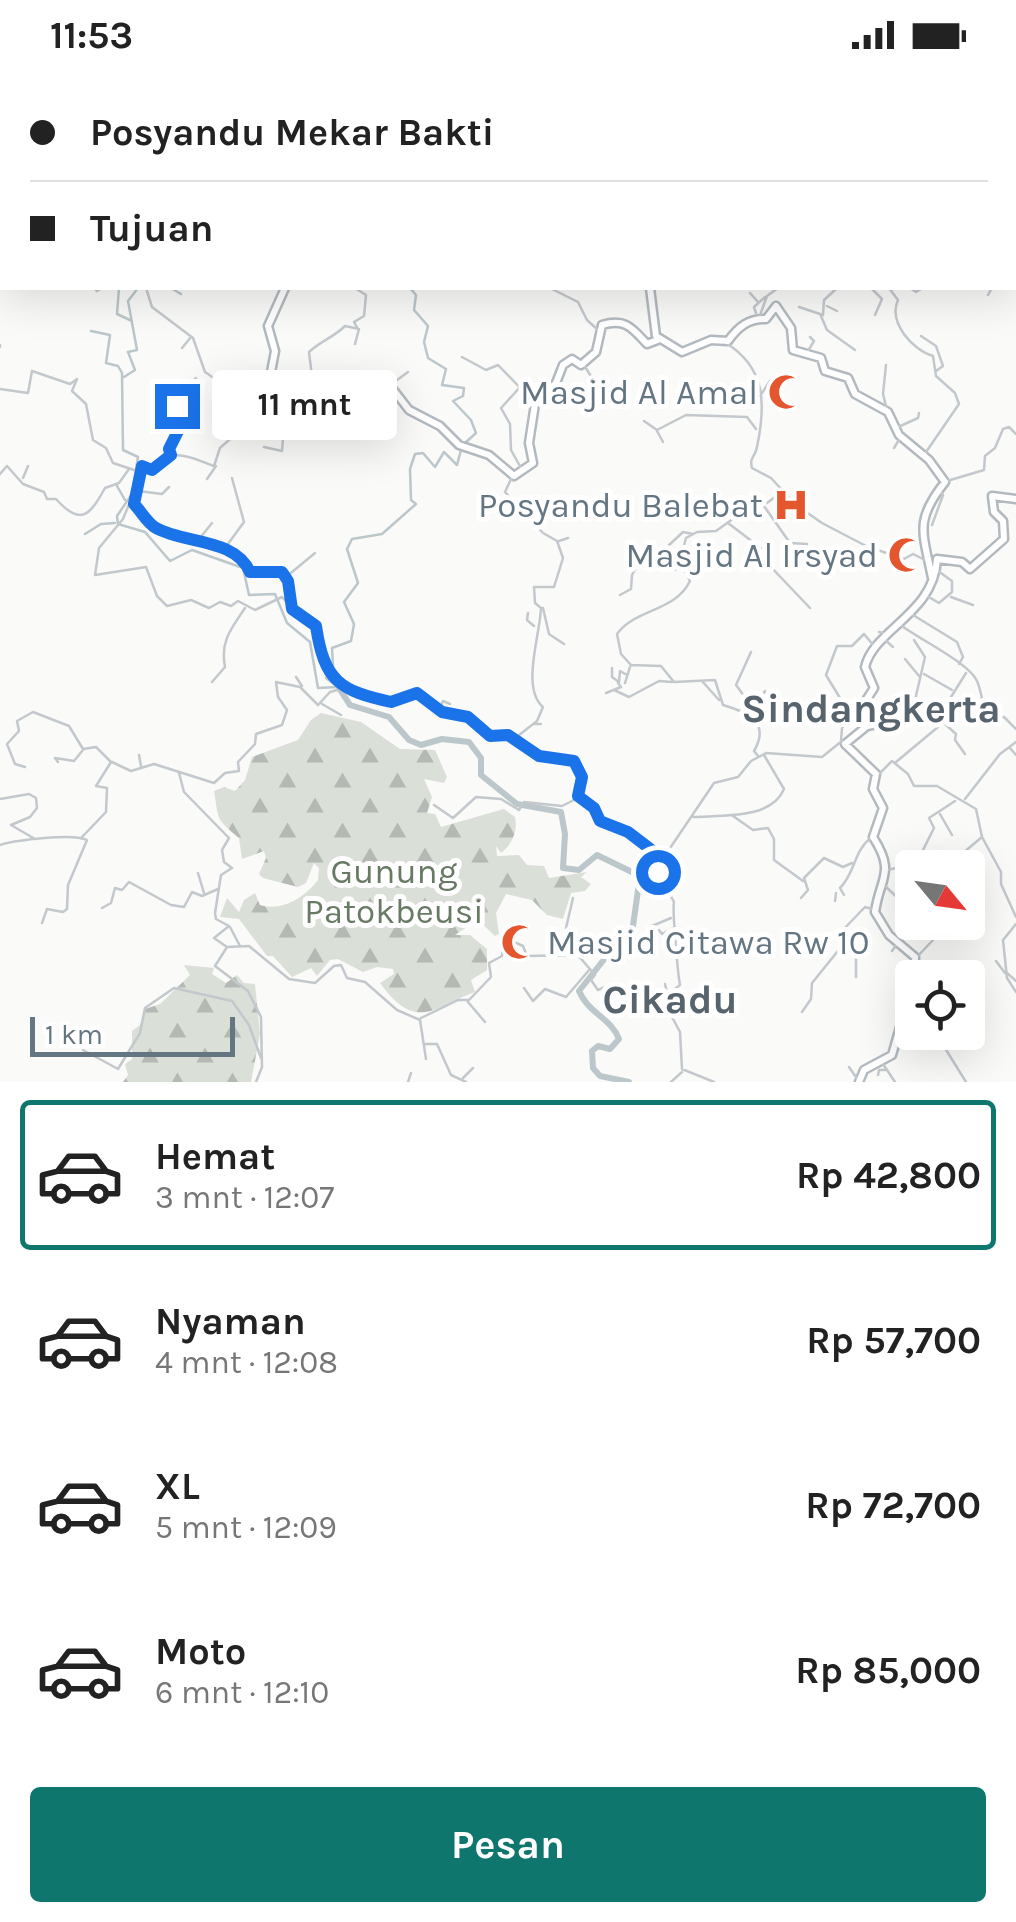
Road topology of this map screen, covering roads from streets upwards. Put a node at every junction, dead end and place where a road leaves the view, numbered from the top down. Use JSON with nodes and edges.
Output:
{"nodes":[{"id":1,"x":148,"y":290,"type":"edge"},
{"id":2,"x":288,"y":290,"type":"edge"},
{"id":3,"x":357,"y":290,"type":"edge"},
{"id":4,"x":554,"y":290,"type":"edge"},
{"id":5,"x":650,"y":290,"type":"edge"},
{"id":6,"x":776,"y":290,"type":"edge"},
{"id":7,"x":835,"y":290,"type":"edge"},
{"id":8,"x":873,"y":290,"type":"edge"},
{"id":9,"x":892,"y":290,"type":"edge"},
{"id":10,"x":991,"y":290,"type":"edge"},
{"id":11,"x":750,"y":293,"type":"dead end"},
{"id":12,"x":988,"y":295,"type":"dead end"},
{"id":13,"x":767,"y":297,"type":"junction"},
{"id":14,"x":760,"y":303,"type":"junction"},
{"id":15,"x":826,"y":306,"type":"junction"},
{"id":16,"x":799,"y":307,"type":"dead end"},
{"id":17,"x":838,"y":311,"type":"dead end"},
{"id":18,"x":820,"y":315,"type":"junction"},
{"id":19,"x":875,"y":315,"type":"dead end"},
{"id":20,"x":759,"y":317,"type":"junction"},
{"id":21,"x":358,"y":328,"type":"junction"},
{"id":22,"x":601,"y":332,"type":"junction"},
{"id":23,"x":192,"y":336,"type":"junction"},
{"id":24,"x":922,"y":336,"type":"dead end"},
{"id":25,"x":810,"y":337,"type":"dead end"},
{"id":26,"x":660,"y":339,"type":"junction"},
{"id":27,"x":718,"y":341,"type":"junction"},
{"id":28,"x":355,"y":344,"type":"dead end"},
{"id":29,"x":182,"y":348,"type":"dead end"},
{"id":30,"x":856,"y":350,"type":"dead end"},
{"id":31,"x":808,"y":354,"type":"junction"},
{"id":32,"x":462,"y":358,"type":"dead end"},
{"id":33,"x":583,"y":364,"type":"junction"},
{"id":34,"x":886,"y":365,"type":"dead end"},
{"id":35,"x":934,"y":370,"type":"junction"},
{"id":36,"x":408,"y":372,"type":"dead end"},
{"id":37,"x":774,"y":372,"type":"dead end"},
{"id":38,"x":196,"y":378,"type":"dead end"},
{"id":39,"x":312,"y":378,"type":"junction"},
{"id":40,"x":522,"y":386,"type":"junction"},
{"id":41,"x":389,"y":387,"type":"junction"},
{"id":42,"x":0,"y":389,"type":"edge"},
{"id":43,"x":760,"y":397,"type":"junction"},
{"id":44,"x":157,"y":398,"type":"dead end"},
{"id":45,"x":579,"y":399,"type":"dead end"},
{"id":46,"x":170,"y":402,"type":"junction"},
{"id":47,"x":536,"y":402,"type":"junction"},
{"id":48,"x":294,"y":412,"type":"junction"},
{"id":49,"x":888,"y":412,"type":"junction"},
{"id":50,"x":918,"y":414,"type":"dead end"},
{"id":51,"x":644,"y":421,"type":"dead end"},
{"id":52,"x":248,"y":424,"type":"junction"},
{"id":53,"x":284,"y":425,"type":"junction"},
{"id":54,"x":895,"y":429,"type":"junction"},
{"id":55,"x":656,"y":430,"type":"junction"},
{"id":56,"x":757,"y":431,"type":"junction"},
{"id":57,"x":1016,"y":434,"type":"edge"},
{"id":58,"x":224,"y":435,"type":"dead end"},
{"id":59,"x":901,"y":437,"type":"junction"},
{"id":60,"x":229,"y":441,"type":"junction"},
{"id":61,"x":663,"y":442,"type":"dead end"},
{"id":62,"x":264,"y":447,"type":"dead end"},
{"id":63,"x":894,"y":448,"type":"dead end"},
{"id":64,"x":171,"y":455,"type":"junction"},
{"id":65,"x":924,"y":456,"type":"junction"},
{"id":66,"x":217,"y":465,"type":"junction"},
{"id":67,"x":28,"y":466,"type":"dead end"},
{"id":68,"x":135,"y":470,"type":"junction"},
{"id":69,"x":0,"y":474,"type":"edge"},
{"id":70,"x":514,"y":476,"type":"junction"},
{"id":71,"x":232,"y":478,"type":"dead end"},
{"id":72,"x":207,"y":479,"type":"dead end"},
{"id":73,"x":22,"y":480,"type":"junction"},
{"id":74,"x":945,"y":482,"type":"junction"},
{"id":75,"x":169,"y":487,"type":"dead end"},
{"id":76,"x":939,"y":490,"type":"junction"},
{"id":77,"x":783,"y":491,"type":"junction"},
{"id":78,"x":136,"y":493,"type":"junction"},
{"id":79,"x":1016,"y":499,"type":"edge"},
{"id":80,"x":763,"y":505,"type":"junction"},
{"id":81,"x":728,"y":522,"type":"junction"},
{"id":82,"x":922,"y":522,"type":"junction"},
{"id":83,"x":212,"y":523,"type":"dead end"},
{"id":84,"x":932,"y":525,"type":"junction"},
{"id":85,"x":937,"y":528,"type":"dead end"},
{"id":86,"x":688,"y":535,"type":"junction"},
{"id":87,"x":568,"y":538,"type":"dead end"},
{"id":88,"x":199,"y":539,"type":"junction"},
{"id":89,"x":557,"y":542,"type":"junction"},
{"id":90,"x":807,"y":544,"type":"dead end"},
{"id":91,"x":224,"y":550,"type":"junction"},
{"id":92,"x":315,"y":553,"type":"dead end"},
{"id":93,"x":929,"y":561,"type":"junction"},
{"id":94,"x":664,"y":563,"type":"dead end"},
{"id":95,"x":680,"y":566,"type":"junction"},
{"id":96,"x":671,"y":567,"type":"junction"},
{"id":97,"x":667,"y":572,"type":"dead end"},
{"id":98,"x":934,"y":574,"type":"junction"},
{"id":99,"x":286,"y":578,"type":"junction"},
{"id":100,"x":620,"y":594,"type":"dead end"},
{"id":101,"x":923,"y":594,"type":"junction"},
{"id":102,"x":950,"y":596,"type":"junction"},
{"id":103,"x":972,"y":605,"type":"dead end"},
{"id":104,"x":247,"y":608,"type":"junction"},
{"id":105,"x":292,"y":608,"type":"junction"},
{"id":106,"x":541,"y":608,"type":"junction"},
{"id":107,"x":810,"y":608,"type":"dead end"},
{"id":108,"x":528,"y":613,"type":"dead end"},
{"id":109,"x":912,"y":614,"type":"junction"},
{"id":110,"x":901,"y":625,"type":"junction"},
{"id":111,"x":535,"y":627,"type":"junction"},
{"id":112,"x":883,"y":635,"type":"junction"},
{"id":113,"x":916,"y":638,"type":"junction"},
{"id":114,"x":564,"y":644,"type":"dead end"},
{"id":115,"x":875,"y":647,"type":"junction"},
{"id":116,"x":893,"y":647,"type":"dead end"},
{"id":117,"x":750,"y":652,"type":"dead end"},
{"id":118,"x":905,"y":659,"type":"dead end"},
{"id":119,"x":958,"y":664,"type":"junction"},
{"id":120,"x":630,"y":666,"type":"junction"},
{"id":121,"x":612,"y":668,"type":"dead end"},
{"id":122,"x":967,"y":672,"type":"junction"},
{"id":123,"x":921,"y":675,"type":"junction"},
{"id":124,"x":627,"y":676,"type":"junction"},
{"id":125,"x":296,"y":677,"type":"dead end"},
{"id":126,"x":702,"y":680,"type":"junction"},
{"id":127,"x":212,"y":682,"type":"dead end"},
{"id":128,"x":674,"y":682,"type":"junction"},
{"id":129,"x":625,"y":683,"type":"dead end"},
{"id":130,"x":620,"y":684,"type":"junction"},
{"id":131,"x":300,"y":687,"type":"junction"},
{"id":132,"x":343,"y":689,"type":"junction"},
{"id":133,"x":614,"y":690,"type":"junction"},
{"id":134,"x":953,"y":690,"type":"junction"},
{"id":135,"x":765,"y":691,"type":"dead end"},
{"id":136,"x":606,"y":693,"type":"dead end"},
{"id":137,"x":631,"y":696,"type":"junction"},
{"id":138,"x":840,"y":698,"type":"dead end"},
{"id":139,"x":720,"y":701,"type":"junction"},
{"id":140,"x":863,"y":701,"type":"junction"},
{"id":141,"x":982,"y":701,"type":"junction"},
{"id":142,"x":321,"y":703,"type":"junction"},
{"id":143,"x":450,"y":704,"type":"dead end"},
{"id":144,"x":438,"y":710,"type":"junction"},
{"id":145,"x":749,"y":713,"type":"junction"},
{"id":146,"x":342,"y":715,"type":"dead end"},
{"id":147,"x":971,"y":715,"type":"dead end"},
{"id":148,"x":935,"y":716,"type":"junction"},
{"id":149,"x":944,"y":722,"type":"junction"},
{"id":150,"x":532,"y":723,"type":"junction"},
{"id":151,"x":541,"y":724,"type":"dead end"},
{"id":152,"x":280,"y":726,"type":"junction"},
{"id":153,"x":1016,"y":730,"type":"edge"},
{"id":154,"x":284,"y":732,"type":"dead end"},
{"id":155,"x":960,"y":736,"type":"dead end"},
{"id":156,"x":514,"y":739,"type":"junction"},
{"id":157,"x":956,"y":741,"type":"junction"},
{"id":158,"x":1016,"y":742,"type":"edge"},
{"id":159,"x":843,"y":743,"type":"junction"},
{"id":160,"x":1009,"y":747,"type":"junction"},
{"id":161,"x":84,"y":749,"type":"junction"},
{"id":162,"x":966,"y":754,"type":"dead end"},
{"id":163,"x":139,"y":755,"type":"dead end"},
{"id":164,"x":761,"y":755,"type":"junction"},
{"id":165,"x":1016,"y":755,"type":"edge"},
{"id":166,"x":58,"y":762,"type":"dead end"},
{"id":167,"x":112,"y":762,"type":"junction"},
{"id":168,"x":896,"y":763,"type":"junction"},
{"id":169,"x":25,"y":766,"type":"dead end"},
{"id":170,"x":142,"y":766,"type":"junction"},
{"id":171,"x":179,"y":773,"type":"junction"},
{"id":172,"x":875,"y":780,"type":"junction"},
{"id":173,"x":971,"y":794,"type":"junction"},
{"id":174,"x":579,"y":797,"type":"junction"},
{"id":175,"x":976,"y":798,"type":"dead end"},
{"id":176,"x":0,"y":800,"type":"edge"},
{"id":177,"x":955,"y":800,"type":"junction"},
{"id":178,"x":964,"y":800,"type":"junction"},
{"id":179,"x":434,"y":805,"type":"dead end"},
{"id":180,"x":519,"y":810,"type":"junction"},
{"id":181,"x":938,"y":811,"type":"junction"},
{"id":182,"x":732,"y":814,"type":"junction"},
{"id":183,"x":524,"y":816,"type":"dead end"},
{"id":184,"x":692,"y":816,"type":"junction"},
{"id":185,"x":952,"y":834,"type":"dead end"},
{"id":186,"x":82,"y":837,"type":"junction"},
{"id":187,"x":874,"y":837,"type":"junction"},
{"id":188,"x":982,"y":837,"type":"junction"},
{"id":189,"x":42,"y":838,"type":"junction"},
{"id":190,"x":0,"y":846,"type":"edge"},
{"id":191,"x":967,"y":850,"type":"edge"},
{"id":192,"x":852,"y":862,"type":"junction"},
{"id":193,"x":663,"y":863,"type":"junction"},
{"id":194,"x":886,"y":870,"type":"junction"},
{"id":195,"x":198,"y":873,"type":"dead end"},
{"id":196,"x":803,"y":881,"type":"junction"},
{"id":197,"x":884,"y":886,"type":"junction"},
{"id":198,"x":219,"y":889,"type":"junction"},
{"id":199,"x":205,"y":894,"type":"junction"},
{"id":200,"x":895,"y":896,"type":"edge"},
{"id":201,"x":573,"y":898,"type":"dead end"},
{"id":202,"x":801,"y":898,"type":"dead end"},
{"id":203,"x":834,"y":901,"type":"dead end"},
{"id":204,"x":102,"y":908,"type":"dead end"},
{"id":205,"x":875,"y":910,"type":"junction"},
{"id":206,"x":672,"y":917,"type":"junction"},
{"id":207,"x":1016,"y":917,"type":"edge"},
{"id":208,"x":42,"y":923,"type":"dead end"},
{"id":209,"x":1016,"y":924,"type":"edge"},
{"id":210,"x":229,"y":926,"type":"junction"},
{"id":211,"x":652,"y":926,"type":"dead end"},
{"id":212,"x":676,"y":926,"type":"junction"},
{"id":213,"x":659,"y":930,"type":"dead end"},
{"id":214,"x":501,"y":936,"type":"dead end"},
{"id":215,"x":933,"y":940,"type":"edge"},
{"id":216,"x":677,"y":941,"type":"junction"},
{"id":217,"x":846,"y":941,"type":"junction"},
{"id":218,"x":510,"y":942,"type":"junction"},
{"id":219,"x":670,"y":942,"type":"dead end"},
{"id":220,"x":898,"y":943,"type":"junction"},
{"id":221,"x":227,"y":947,"type":"junction"},
{"id":222,"x":242,"y":948,"type":"junction"},
{"id":223,"x":892,"y":950,"type":"dead end"},
{"id":224,"x":576,"y":954,"type":"junction"},
{"id":225,"x":916,"y":960,"type":"joint"},
{"id":226,"x":996,"y":961,"type":"dead end"},
{"id":227,"x":593,"y":972,"type":"junction"},
{"id":228,"x":1006,"y":973,"type":"junction"},
{"id":229,"x":856,"y":976,"type":"dead end"},
{"id":230,"x":1016,"y":981,"type":"edge"},
{"id":231,"x":665,"y":984,"type":"dead end"},
{"id":232,"x":1016,"y":992,"type":"edge"},
{"id":233,"x":668,"y":994,"type":"junction"},
{"id":234,"x":522,"y":997,"type":"dead end"},
{"id":235,"x":468,"y":1001,"type":"junction"},
{"id":236,"x":666,"y":1004,"type":"junction"},
{"id":237,"x":802,"y":1012,"type":"dead end"},
{"id":238,"x":419,"y":1020,"type":"junction"},
{"id":239,"x":484,"y":1022,"type":"dead end"},
{"id":240,"x":425,"y":1044,"type":"junction"},
{"id":241,"x":895,"y":1048,"type":"edge"},
{"id":242,"x":83,"y":1050,"type":"dead end"},
{"id":243,"x":943,"y":1050,"type":"edge"},
{"id":244,"x":262,"y":1059,"type":"junction"},
{"id":245,"x":426,"y":1059,"type":"dead end"},
{"id":246,"x":850,"y":1066,"type":"dead end"},
{"id":247,"x":885,"y":1067,"type":"junction"},
{"id":248,"x":473,"y":1068,"type":"dead end"},
{"id":249,"x":683,"y":1071,"type":"junction"},
{"id":250,"x":411,"y":1073,"type":"dead end"},
{"id":251,"x":878,"y":1075,"type":"dead end"},
{"id":252,"x":676,"y":1076,"type":"junction"},
{"id":253,"x":464,"y":1081,"type":"edge"},
{"id":254,"x":859,"y":1081,"type":"edge"},
{"id":255,"x":256,"y":1082,"type":"edge"},
{"id":256,"x":408,"y":1082,"type":"edge"},
{"id":257,"x":670,"y":1082,"type":"edge"},
{"id":258,"x":680,"y":1082,"type":"edge"},
{"id":259,"x":714,"y":1082,"type":"edge"},
{"id":260,"x":895,"y":1082,"type":"edge"},
{"id":261,"x":966,"y":1082,"type":"edge"}],
"edges":[{"from":1,"to":23,"type":"street"},
{"from":2,"to":48,"type":"street"},
{"from":3,"to":21,"type":"street"},
{"from":4,"to":22,"type":"street"},
{"from":5,"to":26,"type":"street"},
{"from":6,"to":13,"type":"street"},
{"from":7,"to":15,"type":"street"},
{"from":8,"to":19,"type":"street"},
{"from":9,"to":35,"type":"street"},
{"from":10,"to":12,"type":"street"},
{"from":11,"to":14,"type":"street"},
{"from":13,"to":14,"type":"street"},
{"from":13,"to":20,"type":"street"},
{"from":14,"to":20,"type":"street"},
{"from":15,"to":17,"type":"street"},
{"from":15,"to":18,"type":"street"},
{"from":16,"to":18,"type":"street"},
{"from":18,"to":30,"type":"street"},
{"from":20,"to":27,"type":"street"},
{"from":20,"to":31,"type":"street"},
{"from":21,"to":28,"type":"street"},
{"from":21,"to":39,"type":"street"},
{"from":22,"to":26,"type":"street"},
{"from":22,"to":33,"type":"street"},
{"from":23,"to":29,"type":"street"},
{"from":23,"to":52,"type":"street"},
{"from":24,"to":35,"type":"street"},
{"from":25,"to":31,"type":"street"},
{"from":26,"to":27,"type":"street"},
{"from":27,"to":43,"type":"street"},
{"from":31,"to":49,"type":"street"},
{"from":32,"to":40,"type":"street"},
{"from":33,"to":45,"type":"street"},
{"from":33,"to":47,"type":"street"},
{"from":34,"to":49,"type":"street"},
{"from":35,"to":65,"type":"street"},
{"from":36,"to":41,"type":"street"},
{"from":37,"to":43,"type":"street"},
{"from":38,"to":46,"type":"street"},
{"from":39,"to":41,"type":"street"},
{"from":39,"to":48,"type":"street"},
{"from":40,"to":47,"type":"street"},
{"from":40,"to":70,"type":"street"},
{"from":41,"to":70,"type":"street"},
{"from":42,"to":68,"type":"street"},
{"from":43,"to":56,"type":"street"},
{"from":44,"to":46,"type":"street"},
{"from":46,"to":64,"type":"street"},
{"from":47,"to":70,"type":"street"},
{"from":48,"to":53,"type":"street"},
{"from":49,"to":54,"type":"street"},
{"from":50,"to":54,"type":"street"},
{"from":51,"to":55,"type":"street"},
{"from":52,"to":53,"type":"street"},
{"from":52,"to":60,"type":"street"},
{"from":53,"to":62,"type":"street"},
{"from":54,"to":59,"type":"street"},
{"from":55,"to":56,"type":"street"},
{"from":55,"to":61,"type":"street"},
{"from":56,"to":77,"type":"street"},
{"from":57,"to":74,"type":"street"},
{"from":58,"to":60,"type":"street"},
{"from":59,"to":63,"type":"street"},
{"from":59,"to":65,"type":"street"},
{"from":60,"to":66,"type":"street"},
{"from":64,"to":66,"type":"street"},
{"from":64,"to":68,"type":"street"},
{"from":65,"to":74,"type":"street"},
{"from":66,"to":72,"type":"street"},
{"from":67,"to":73,"type":"street"},
{"from":68,"to":73,"type":"street"},
{"from":68,"to":78,"type":"street"},
{"from":69,"to":73,"type":"street"},
{"from":70,"to":89,"type":"street"},
{"from":71,"to":91,"type":"street"},
{"from":74,"to":76,"type":"street"},
{"from":75,"to":78,"type":"street"},
{"from":76,"to":82,"type":"street"},
{"from":76,"to":84,"type":"street"},
{"from":77,"to":80,"type":"street"},
{"from":77,"to":93,"type":"street"},
{"from":78,"to":88,"type":"street"},
{"from":78,"to":104,"type":"street"},
{"from":79,"to":98,"type":"street"},
{"from":80,"to":81,"type":"street"},
{"from":80,"to":90,"type":"street"},
{"from":81,"to":86,"type":"street"},
{"from":81,"to":107,"type":"street"},
{"from":82,"to":84,"type":"street"},
{"from":82,"to":93,"type":"street"},
{"from":83,"to":88,"type":"street"},
{"from":84,"to":85,"type":"street"},
{"from":86,"to":95,"type":"street"},
{"from":86,"to":100,"type":"street"},
{"from":87,"to":89,"type":"street"},
{"from":88,"to":91,"type":"street"},
{"from":89,"to":106,"type":"street"},
{"from":91,"to":99,"type":"street"},
{"from":92,"to":99,"type":"street"},
{"from":93,"to":98,"type":"street"},
{"from":94,"to":96,"type":"street"},
{"from":95,"to":96,"type":"street"},
{"from":95,"to":120,"type":"street"},
{"from":96,"to":97,"type":"street"},
{"from":98,"to":101,"type":"street"},
{"from":98,"to":102,"type":"street"},
{"from":99,"to":105,"type":"street"},
{"from":101,"to":102,"type":"street"},
{"from":101,"to":109,"type":"street"},
{"from":102,"to":103,"type":"street"},
{"from":104,"to":105,"type":"street"},
{"from":104,"to":127,"type":"street"},
{"from":105,"to":132,"type":"street"},
{"from":106,"to":111,"type":"street"},
{"from":106,"to":114,"type":"street"},
{"from":108,"to":111,"type":"street"},
{"from":109,"to":110,"type":"street"},
{"from":109,"to":119,"type":"street"},
{"from":110,"to":112,"type":"street"},
{"from":110,"to":113,"type":"street"},
{"from":111,"to":150,"type":"street"},
{"from":112,"to":115,"type":"street"},
{"from":112,"to":116,"type":"street"},
{"from":113,"to":119,"type":"street"},
{"from":113,"to":123,"type":"street"},
{"from":115,"to":138,"type":"street"},
{"from":115,"to":140,"type":"street"},
{"from":117,"to":145,"type":"street"},
{"from":118,"to":123,"type":"street"},
{"from":119,"to":122,"type":"street"},
{"from":120,"to":124,"type":"street"},
{"from":120,"to":128,"type":"street"},
{"from":121,"to":130,"type":"street"},
{"from":122,"to":134,"type":"street"},
{"from":122,"to":141,"type":"street"},
{"from":123,"to":134,"type":"street"},
{"from":123,"to":148,"type":"street"},
{"from":124,"to":129,"type":"street"},
{"from":124,"to":130,"type":"street"},
{"from":125,"to":131,"type":"street"},
{"from":126,"to":128,"type":"street"},
{"from":126,"to":139,"type":"street"},
{"from":126,"to":139,"type":"street"},
{"from":128,"to":137,"type":"street"},
{"from":130,"to":133,"type":"street"},
{"from":130,"to":137,"type":"street"},
{"from":131,"to":142,"type":"street"},
{"from":131,"to":152,"type":"street"},
{"from":132,"to":142,"type":"street"},
{"from":132,"to":144,"type":"street"},
{"from":133,"to":136,"type":"street"},
{"from":133,"to":137,"type":"street"},
{"from":134,"to":148,"type":"street"},
{"from":135,"to":145,"type":"street"},
{"from":139,"to":145,"type":"street"},
{"from":140,"to":159,"type":"street"},
{"from":140,"to":159,"type":"street"},
{"from":141,"to":147,"type":"street"},
{"from":141,"to":153,"type":"street"},
{"from":142,"to":146,"type":"street"},
{"from":143,"to":144,"type":"street"},
{"from":144,"to":156,"type":"street"},
{"from":145,"to":164,"type":"street"},
{"from":148,"to":149,"type":"street"},
{"from":149,"to":157,"type":"street"},
{"from":149,"to":168,"type":"street"},
{"from":150,"to":151,"type":"street"},
{"from":150,"to":156,"type":"street"},
{"from":152,"to":154,"type":"street"},
{"from":152,"to":171,"type":"street"},
{"from":155,"to":157,"type":"street"},
{"from":156,"to":174,"type":"street"},
{"from":157,"to":162,"type":"street"},
{"from":158,"to":160,"type":"street"},
{"from":159,"to":164,"type":"street"},
{"from":159,"to":172,"type":"street"},
{"from":160,"to":165,"type":"street"},
{"from":160,"to":173,"type":"street"},
{"from":161,"to":166,"type":"street"},
{"from":161,"to":167,"type":"street"},
{"from":161,"to":169,"type":"street"},
{"from":163,"to":170,"type":"street"},
{"from":164,"to":182,"type":"street"},
{"from":164,"to":184,"type":"street"},
{"from":167,"to":170,"type":"street"},
{"from":167,"to":186,"type":"street"},
{"from":168,"to":172,"type":"street"},
{"from":168,"to":177,"type":"street"},
{"from":170,"to":171,"type":"street"},
{"from":171,"to":198,"type":"street"},
{"from":172,"to":187,"type":"street"},
{"from":173,"to":175,"type":"street"},
{"from":173,"to":178,"type":"street"},
{"from":174,"to":180,"type":"street"},
{"from":174,"to":193,"type":"street"},
{"from":176,"to":189,"type":"street"},
{"from":177,"to":178,"type":"street"},
{"from":177,"to":181,"type":"street"},
{"from":178,"to":188,"type":"street"},
{"from":179,"to":180,"type":"street"},
{"from":180,"to":183,"type":"street"},
{"from":181,"to":185,"type":"street"},
{"from":181,"to":194,"type":"street"},
{"from":182,"to":184,"type":"street"},
{"from":182,"to":196,"type":"street"},
{"from":184,"to":193,"type":"street"},
{"from":186,"to":189,"type":"street"},
{"from":186,"to":208,"type":"street"},
{"from":187,"to":192,"type":"street"},
{"from":187,"to":194,"type":"street"},
{"from":188,"to":191,"type":"street"},
{"from":188,"to":207,"type":"street"},
{"from":189,"to":190,"type":"street"},
{"from":192,"to":196,"type":"street"},
{"from":192,"to":203,"type":"street"},
{"from":193,"to":206,"type":"street"},
{"from":194,"to":197,"type":"street"},
{"from":195,"to":199,"type":"street"},
{"from":196,"to":202,"type":"street"},
{"from":197,"to":200,"type":"street"},
{"from":197,"to":205,"type":"street"},
{"from":198,"to":199,"type":"street"},
{"from":198,"to":210,"type":"street"},
{"from":199,"to":204,"type":"street"},
{"from":201,"to":224,"type":"street"},
{"from":205,"to":217,"type":"street"},
{"from":205,"to":220,"type":"street"},
{"from":206,"to":211,"type":"street"},
{"from":206,"to":212,"type":"street"},
{"from":209,"to":228,"type":"street"},
{"from":210,"to":221,"type":"street"},
{"from":210,"to":222,"type":"street"},
{"from":212,"to":213,"type":"street"},
{"from":212,"to":216,"type":"street"},
{"from":214,"to":218,"type":"street"},
{"from":215,"to":225,"type":"street"},
{"from":216,"to":219,"type":"street"},
{"from":216,"to":233,"type":"street"},
{"from":217,"to":229,"type":"street"},
{"from":217,"to":237,"type":"street"},
{"from":218,"to":224,"type":"street"},
{"from":218,"to":235,"type":"street"},
{"from":220,"to":223,"type":"street"},
{"from":220,"to":225,"type":"street"},
{"from":221,"to":222,"type":"street"},
{"from":221,"to":244,"type":"street"},
{"from":222,"to":238,"type":"street"},
{"from":224,"to":227,"type":"street"},
{"from":226,"to":228,"type":"street"},
{"from":227,"to":234,"type":"street"},
{"from":227,"to":236,"type":"street"},
{"from":228,"to":230,"type":"street"},
{"from":228,"to":232,"type":"street"},
{"from":231,"to":233,"type":"street"},
{"from":233,"to":236,"type":"street"},
{"from":235,"to":238,"type":"street"},
{"from":235,"to":239,"type":"street"},
{"from":236,"to":249,"type":"street"},
{"from":238,"to":240,"type":"street"},
{"from":240,"to":245,"type":"street"},
{"from":240,"to":253,"type":"street"},
{"from":241,"to":247,"type":"street"},
{"from":242,"to":244,"type":"street"},
{"from":243,"to":261,"type":"street"},
{"from":244,"to":255,"type":"street"},
{"from":246,"to":254,"type":"street"},
{"from":247,"to":251,"type":"street"},
{"from":247,"to":254,"type":"street"},
{"from":247,"to":260,"type":"street"},
{"from":248,"to":253,"type":"street"},
{"from":249,"to":252,"type":"street"},
{"from":249,"to":259,"type":"street"},
{"from":250,"to":256,"type":"street"},
{"from":252,"to":257,"type":"street"},
{"from":252,"to":258,"type":"street"}]}
